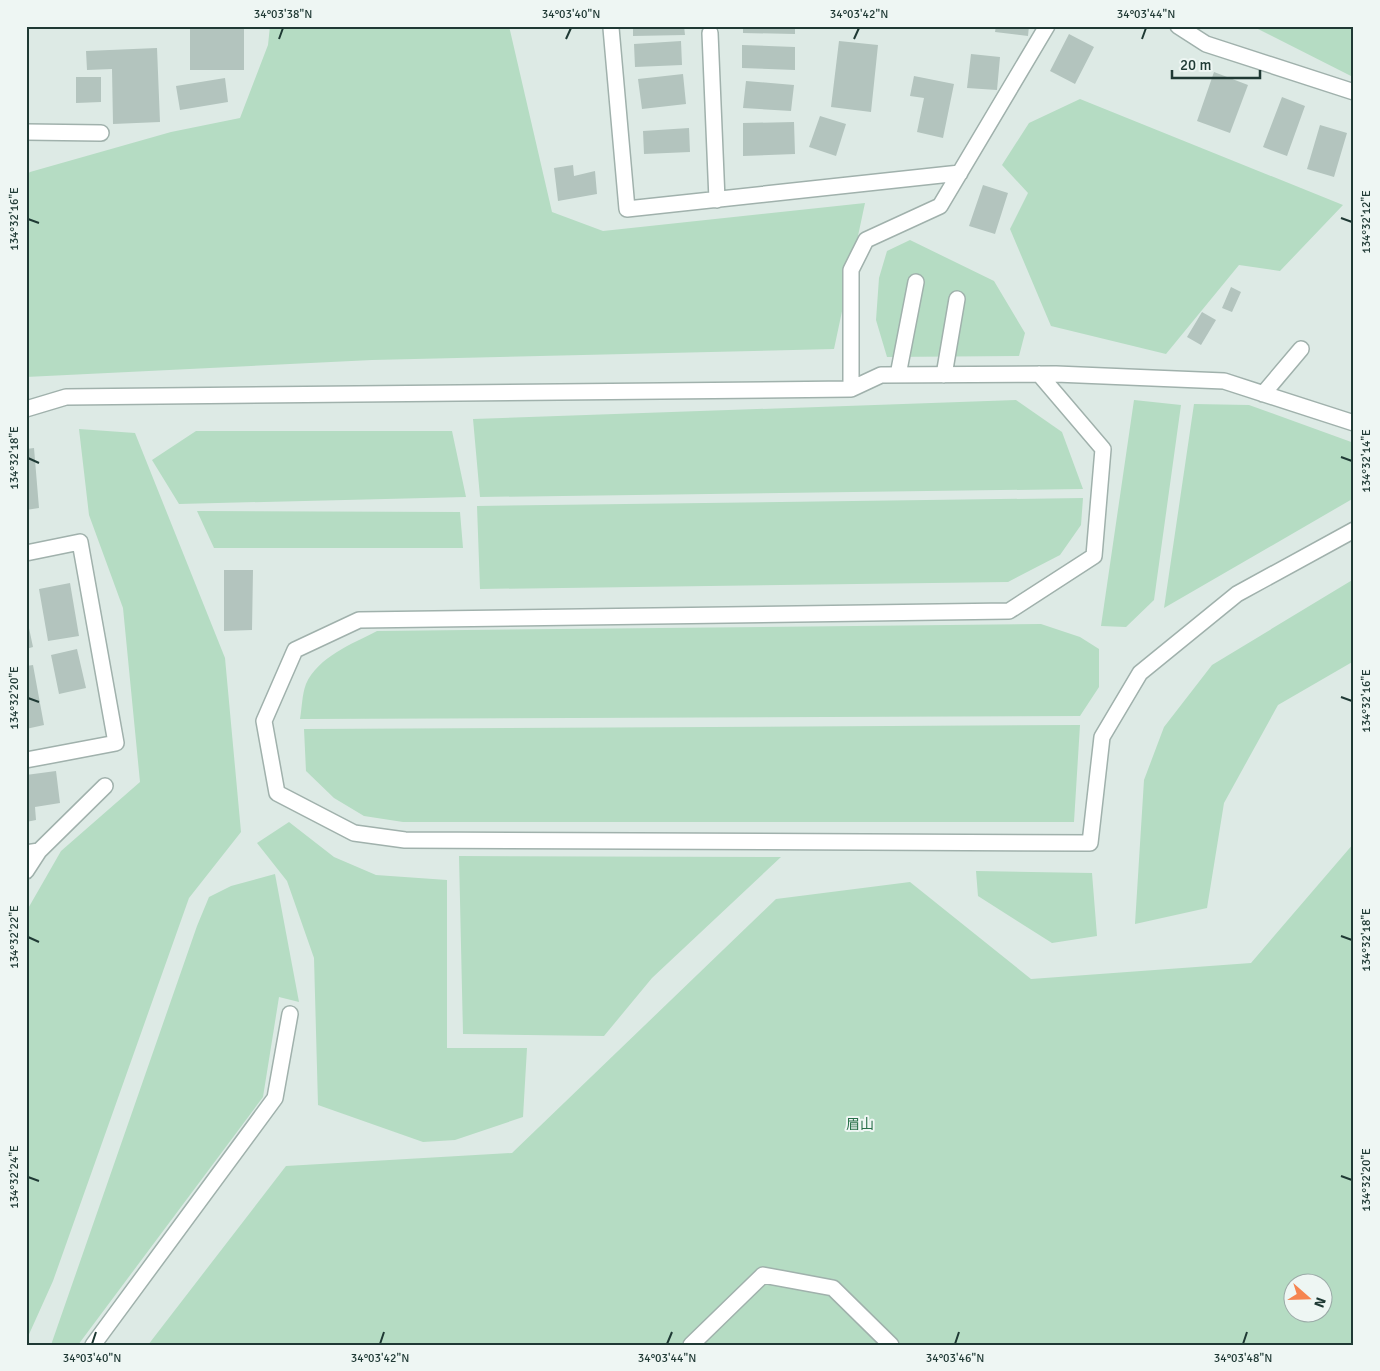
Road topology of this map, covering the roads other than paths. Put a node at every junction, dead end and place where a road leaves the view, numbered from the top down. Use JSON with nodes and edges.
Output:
{"nodes":[{"id":1,"x":1047,"y":26,"type":"edge"},
{"id":2,"x":1178,"y":26,"type":"edge"},
{"id":3,"x":611,"y":28,"type":"dead end"},
{"id":4,"x":710,"y":33,"type":"dead end"},
{"id":5,"x":1354,"y":92,"type":"edge"},
{"id":6,"x":26,"y":132,"type":"edge"},
{"id":7,"x":101,"y":133,"type":"dead end"},
{"id":8,"x":960,"y":173,"type":"junction"},
{"id":9,"x":717,"y":200,"type":"junction"},
{"id":10,"x":916,"y":282,"type":"dead end"},
{"id":11,"x":957,"y":299,"type":"dead end"},
{"id":12,"x":1301,"y":349,"type":"dead end"},
{"id":13,"x":1039,"y":374,"type":"junction"},
{"id":14,"x":898,"y":375,"type":"junction"},
{"id":15,"x":944,"y":375,"type":"junction"},
{"id":16,"x":852,"y":389,"type":"junction"},
{"id":17,"x":1263,"y":394,"type":"junction"},
{"id":18,"x":26,"y":409,"type":"edge"},
{"id":19,"x":1354,"y":423,"type":"edge"},
{"id":20,"x":1354,"y":530,"type":"edge"},
{"id":21,"x":26,"y":553,"type":"edge"},
{"id":22,"x":26,"y":760,"type":"edge"},
{"id":23,"x":105,"y":786,"type":"dead end"},
{"id":24,"x":33,"y":852,"type":"edge"},
{"id":25,"x":26,"y":870,"type":"edge"},
{"id":26,"x":290,"y":1014,"type":"dead end"},
{"id":27,"x":93,"y":1345,"type":"edge"},
{"id":28,"x":691,"y":1345,"type":"edge"},
{"id":29,"x":891,"y":1345,"type":"edge"}],
"edges":[{"from":1,"to":8,"type":"street"},
{"from":2,"to":5,"type":"street"},
{"from":3,"to":9,"type":"street"},
{"from":4,"to":9,"type":"street"},
{"from":6,"to":7,"type":"street"},
{"from":8,"to":9,"type":"street"},
{"from":8,"to":16,"type":"street"},
{"from":10,"to":14,"type":"street"},
{"from":11,"to":15,"type":"street"},
{"from":12,"to":17,"type":"street"},
{"from":13,"to":15,"type":"street"},
{"from":13,"to":17,"type":"street"},
{"from":13,"to":20,"type":"street"},
{"from":14,"to":15,"type":"street"},
{"from":14,"to":16,"type":"street"},
{"from":16,"to":18,"type":"street"},
{"from":17,"to":19,"type":"street"},
{"from":21,"to":22,"type":"street"},
{"from":23,"to":24,"type":"street"},
{"from":24,"to":25,"type":"street"},
{"from":26,"to":27,"type":"street"},
{"from":28,"to":29,"type":"street"}]}
